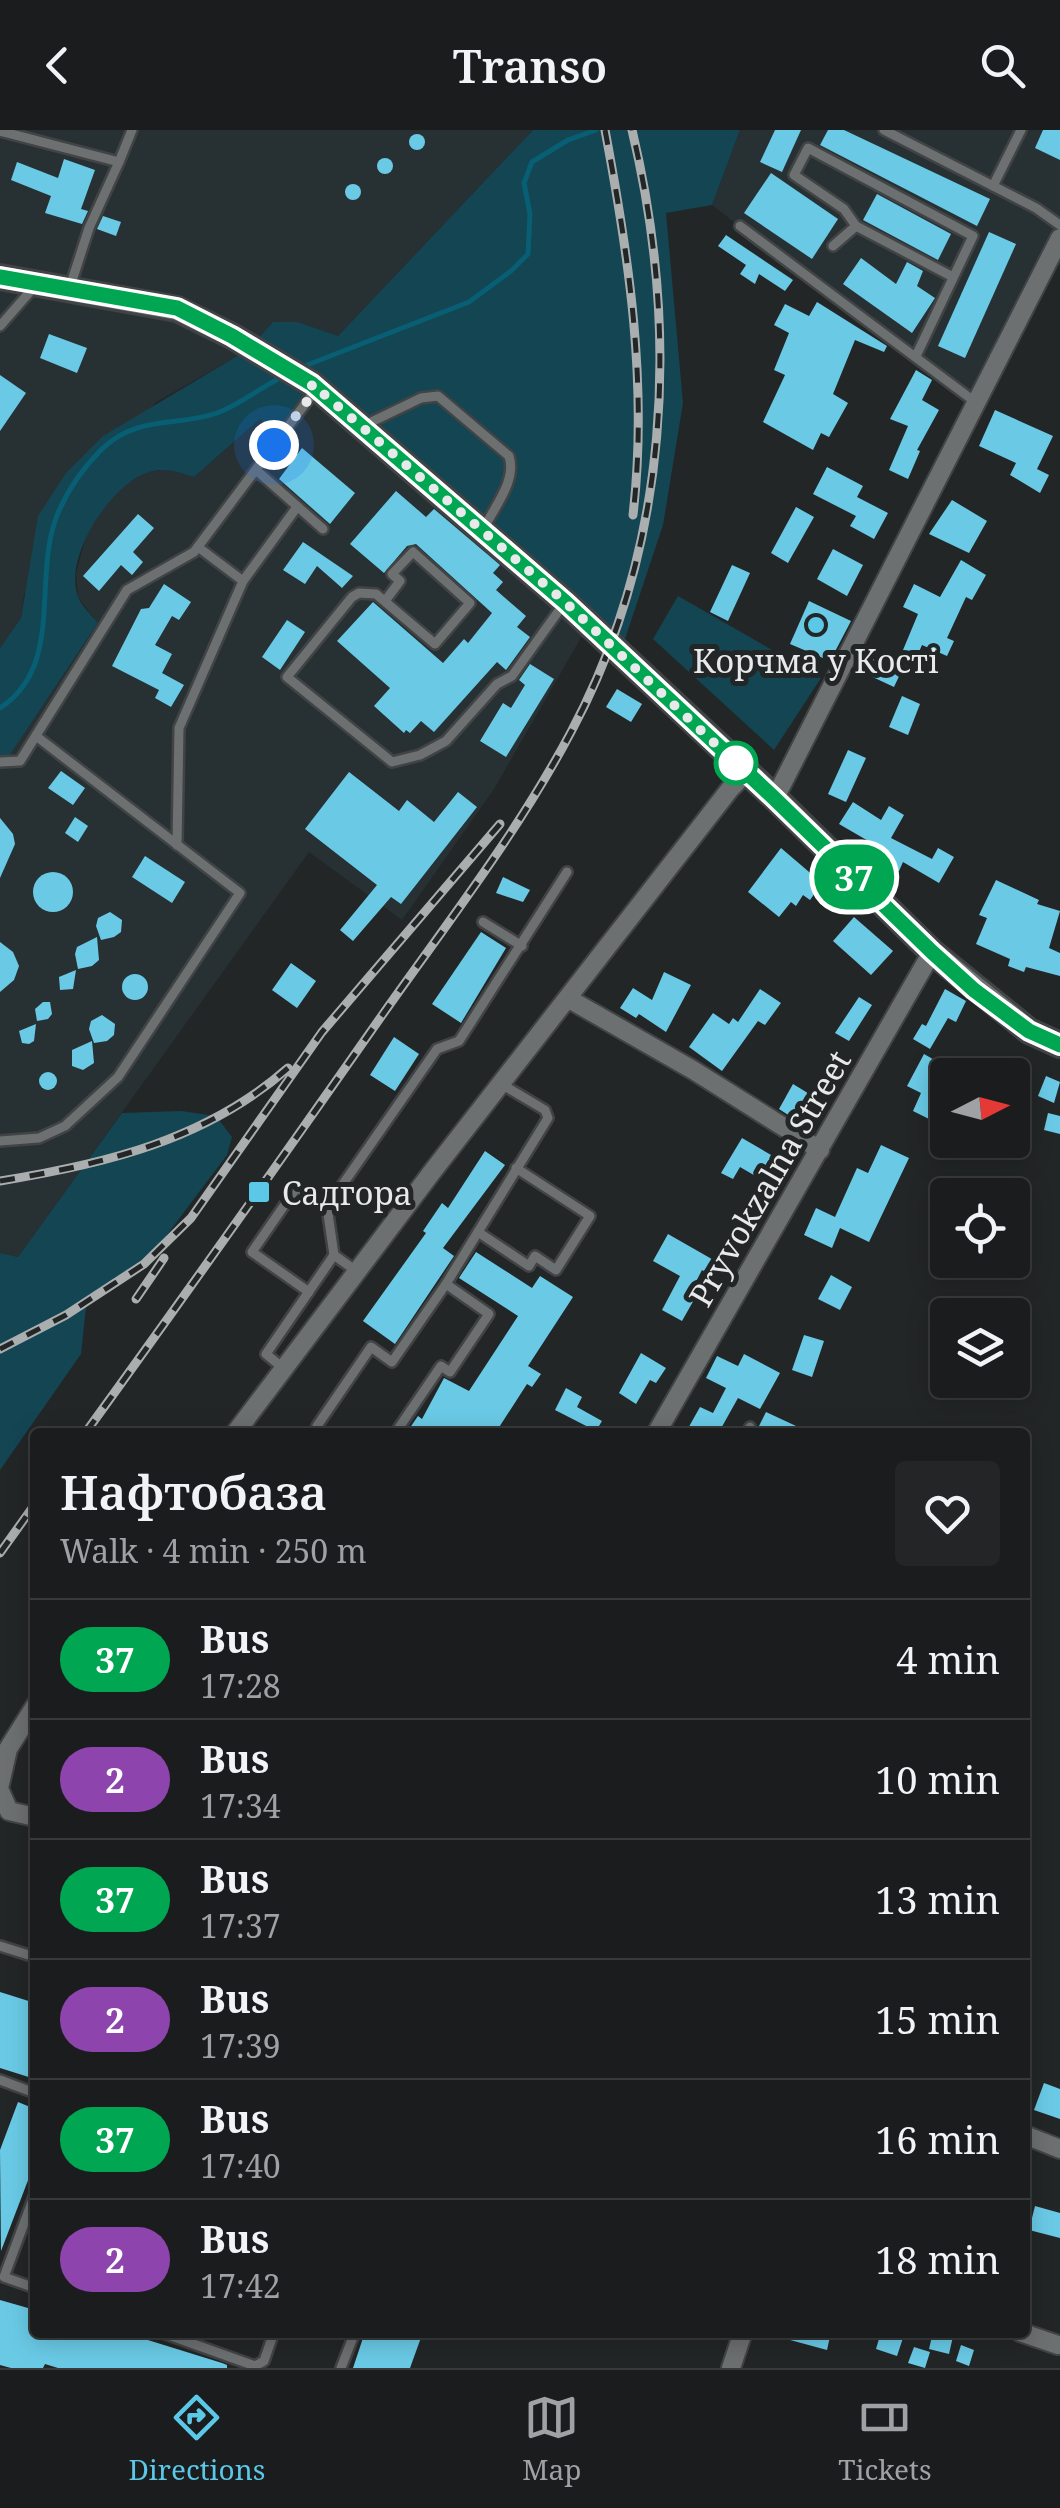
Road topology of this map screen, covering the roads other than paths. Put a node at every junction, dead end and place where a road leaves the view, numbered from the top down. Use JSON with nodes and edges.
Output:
{"nodes":[{"id":1,"x":132,"y":130,"type":"edge"},
{"id":2,"x":884,"y":130,"type":"edge"},
{"id":3,"x":1021,"y":130,"type":"edge"},
{"id":4,"x":0,"y":131,"type":"edge"},
{"id":5,"x":119,"y":162,"type":"junction"},
{"id":6,"x":994,"y":186,"type":"junction"},
{"id":7,"x":1060,"y":224,"type":"edge"},
{"id":8,"x":740,"y":226,"type":"dead end"},
{"id":9,"x":856,"y":226,"type":"junction"},
{"id":10,"x":1060,"y":238,"type":"edge"},
{"id":11,"x":833,"y":246,"type":"dead end"},
{"id":12,"x":0,"y":276,"type":"edge"},
{"id":13,"x":953,"y":278,"type":"junction"},
{"id":14,"x":36,"y":286,"type":"junction"},
{"id":15,"x":68,"y":291,"type":"junction"},
{"id":16,"x":0,"y":326,"type":"edge"},
{"id":17,"x":916,"y":356,"type":"junction"},
{"id":18,"x":317,"y":390,"type":"junction"},
{"id":19,"x":978,"y":404,"type":"junction"},
{"id":20,"x":360,"y":428,"type":"junction"},
{"id":21,"x":256,"y":470,"type":"junction"},
{"id":22,"x":297,"y":507,"type":"junction"},
{"id":23,"x":323,"y":530,"type":"dead end"},
{"id":24,"x":482,"y":530,"type":"junction"},
{"id":25,"x":198,"y":547,"type":"junction"},
{"id":26,"x":244,"y":581,"type":"junction"},
{"id":27,"x":384,"y":601,"type":"junction"},
{"id":28,"x":565,"y":602,"type":"junction"},
{"id":29,"x":36,"y":736,"type":"junction"},
{"id":30,"x":0,"y":762,"type":"edge"},
{"id":31,"x":746,"y":773,"type":"junction"},
{"id":32,"x":774,"y":798,"type":"junction"},
{"id":33,"x":177,"y":845,"type":"junction"},
{"id":34,"x":567,"y":872,"type":"dead end"},
{"id":35,"x":482,"y":922,"type":"dead end"},
{"id":36,"x":522,"y":946,"type":"junction"},
{"id":37,"x":932,"y":952,"type":"junction"},
{"id":38,"x":570,"y":999,"type":"junction"},
{"id":39,"x":1060,"y":1044,"type":"edge"},
{"id":40,"x":503,"y":1085,"type":"junction"},
{"id":41,"x":0,"y":1141,"type":"edge"},
{"id":42,"x":820,"y":1150,"type":"junction"},
{"id":43,"x":516,"y":1168,"type":"junction"},
{"id":44,"x":326,"y":1208,"type":"junction"},
{"id":45,"x":478,"y":1232,"type":"junction"},
{"id":46,"x":334,"y":1254,"type":"junction"},
{"id":47,"x":358,"y":1273,"type":"junction"},
{"id":48,"x":446,"y":1284,"type":"junction"},
{"id":49,"x":310,"y":1292,"type":"junction"},
{"id":50,"x":284,"y":1369,"type":"junction"},
{"id":51,"x":239,"y":1428,"type":"edge"},
{"id":52,"x":316,"y":1428,"type":"edge"},
{"id":53,"x":399,"y":1428,"type":"edge"},
{"id":54,"x":658,"y":1428,"type":"edge"},
{"id":55,"x":30,"y":1714,"type":"edge"},
{"id":56,"x":0,"y":1787,"type":"edge"},
{"id":57,"x":30,"y":1816,"type":"edge"},
{"id":58,"x":0,"y":1946,"type":"edge"},
{"id":59,"x":30,"y":1955,"type":"edge"},
{"id":60,"x":0,"y":2080,"type":"edge"},
{"id":61,"x":30,"y":2091,"type":"edge"},
{"id":62,"x":1030,"y":2136,"type":"edge"},
{"id":63,"x":1060,"y":2148,"type":"edge"},
{"id":64,"x":30,"y":2207,"type":"edge"},
{"id":65,"x":2,"y":2278,"type":"edge"},
{"id":66,"x":30,"y":2286,"type":"edge"},
{"id":67,"x":1030,"y":2336,"type":"edge"},
{"id":68,"x":176,"y":2338,"type":"edge"},
{"id":69,"x":272,"y":2338,"type":"edge"},
{"id":70,"x":353,"y":2338,"type":"edge"},
{"id":71,"x":740,"y":2338,"type":"edge"},
{"id":72,"x":1058,"y":2346,"type":"edge"},
{"id":73,"x":262,"y":2365,"type":"edge"},
{"id":74,"x":341,"y":2368,"type":"edge"},
{"id":75,"x":731,"y":2368,"type":"edge"}],
"edges":[{"from":1,"to":5,"type":"lane"},
{"from":2,"to":6,"type":"lane"},
{"from":3,"to":6,"type":"lane"},
{"from":4,"to":5,"type":"lane"},
{"from":5,"to":15,"type":"lane"},
{"from":6,"to":7,"type":"lane"},
{"from":8,"to":17,"type":"lane"},
{"from":9,"to":11,"type":"lane"},
{"from":9,"to":13,"type":"lane"},
{"from":9,"to":13,"type":"lane"},
{"from":10,"to":19,"type":"street"},
{"from":12,"to":14,"type":"main road"},
{"from":13,"to":17,"type":"lane"},
{"from":14,"to":15,"type":"main road"},
{"from":14,"to":16,"type":"lane"},
{"from":15,"to":18,"type":"main road"},
{"from":17,"to":19,"type":"lane"},
{"from":18,"to":20,"type":"main road"},
{"from":18,"to":21,"type":"lane"},
{"from":19,"to":32,"type":"street"},
{"from":20,"to":24,"type":"main road"},
{"from":20,"to":24,"type":"lane"},
{"from":21,"to":22,"type":"lane"},
{"from":21,"to":25,"type":"lane"},
{"from":22,"to":23,"type":"lane"},
{"from":22,"to":26,"type":"lane"},
{"from":24,"to":28,"type":"main road"},
{"from":25,"to":26,"type":"lane"},
{"from":25,"to":29,"type":"lane"},
{"from":26,"to":33,"type":"lane"},
{"from":27,"to":27,"type":"lane"},
{"from":27,"to":28,"type":"lane"},
{"from":28,"to":31,"type":"main road"},
{"from":29,"to":30,"type":"lane"},
{"from":29,"to":33,"type":"lane"},
{"from":31,"to":32,"type":"main road"},
{"from":31,"to":38,"type":"street"},
{"from":32,"to":37,"type":"main road"},
{"from":33,"to":41,"type":"lane"},
{"from":34,"to":36,"type":"lane"},
{"from":35,"to":36,"type":"lane"},
{"from":36,"to":44,"type":"lane"},
{"from":37,"to":39,"type":"main road"},
{"from":37,"to":42,"type":"street","name":"Pryvokzalna Street"},
{"from":38,"to":40,"type":"street"},
{"from":38,"to":42,"type":"street"},
{"from":40,"to":43,"type":"lane"},
{"from":40,"to":47,"type":"street"},
{"from":42,"to":54,"type":"street","name":"Pryvokzalna Street"},
{"from":43,"to":45,"type":"lane"},
{"from":43,"to":45,"type":"lane"},
{"from":44,"to":46,"type":"lane"},
{"from":44,"to":49,"type":"lane"},
{"from":45,"to":48,"type":"lane"},
{"from":46,"to":47,"type":"lane"},
{"from":46,"to":49,"type":"lane"},
{"from":47,"to":50,"type":"street"},
{"from":48,"to":52,"type":"lane"},
{"from":48,"to":53,"type":"lane"},
{"from":49,"to":50,"type":"lane"},
{"from":50,"to":51,"type":"street"},
{"from":55,"to":56,"type":"street"},
{"from":56,"to":57,"type":"street"},
{"from":58,"to":59,"type":"lane"},
{"from":60,"to":61,"type":"lane"},
{"from":62,"to":63,"type":"street"},
{"from":64,"to":65,"type":"lane"},
{"from":65,"to":66,"type":"lane"},
{"from":67,"to":72,"type":"street"},
{"from":68,"to":73,"type":"lane"},
{"from":69,"to":73,"type":"lane"},
{"from":70,"to":74,"type":"lane"},
{"from":71,"to":75,"type":"street"}]}
